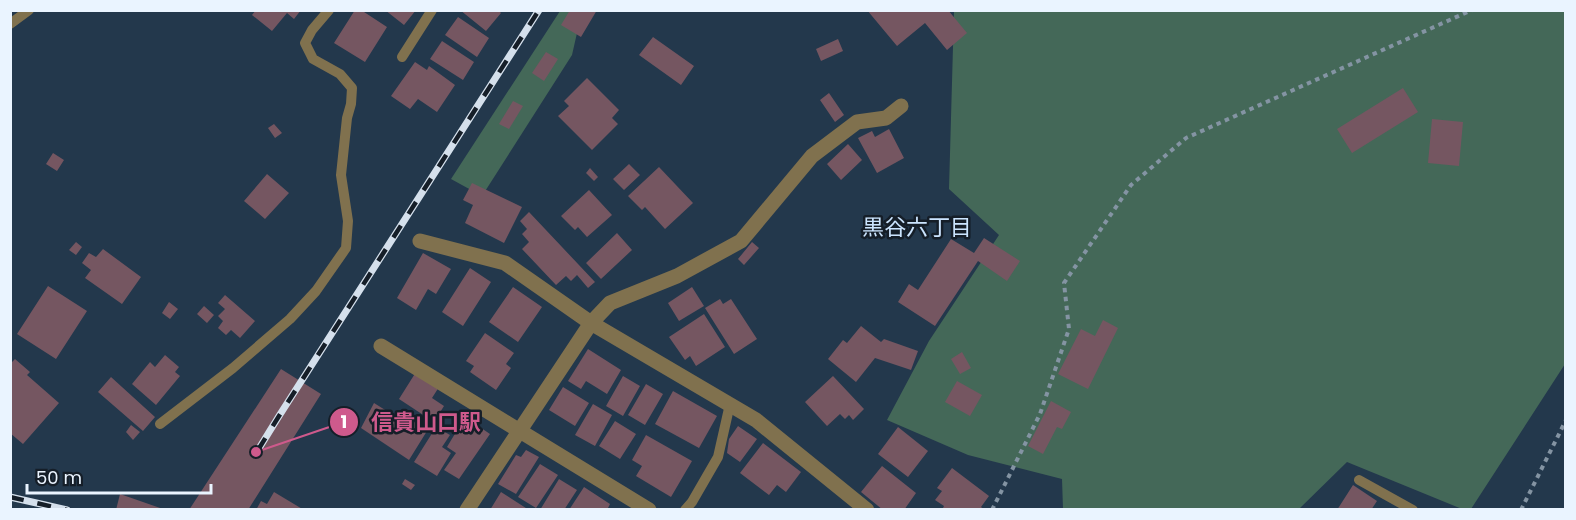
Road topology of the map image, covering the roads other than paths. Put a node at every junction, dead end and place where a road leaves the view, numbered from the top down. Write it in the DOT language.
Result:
graph roads {
  1 [pos="29,10"];
  2 [pos="329,10"];
  3 [pos="432,10"];
  4 [pos="10,24"];
  5 [pos="402,57"];
  6 [pos="901,106"];
  7 [pos="420,241"];
  8 [pos="591,323"];
  9 [pos="381,346"];
  10 [pos="730,404"];
  11 [pos="160,424"];
  12 [pos="520,431"];
  13 [pos="1359,480"];
  14 [pos="467,510"];
  15 [pos="649,510"];
  16 [pos="685,510"];
  17 [pos="867,510"];
  18 [pos="1413,510"];
  1 -- 4 [label="lane"];
  2 -- 11 [label="lane"];
  3 -- 5 [label="lane"];
  6 -- 8 [label="street"];
  7 -- 8 [label="street"];
  8 -- 10 [label="street"];
  8 -- 12 [label="street"];
  9 -- 12 [label="street"];
  10 -- 16 [label="lane"];
  10 -- 17 [label="street"];
  12 -- 14 [label="street"];
  12 -- 15 [label="street"];
  13 -- 18 [label="lane"];
}
